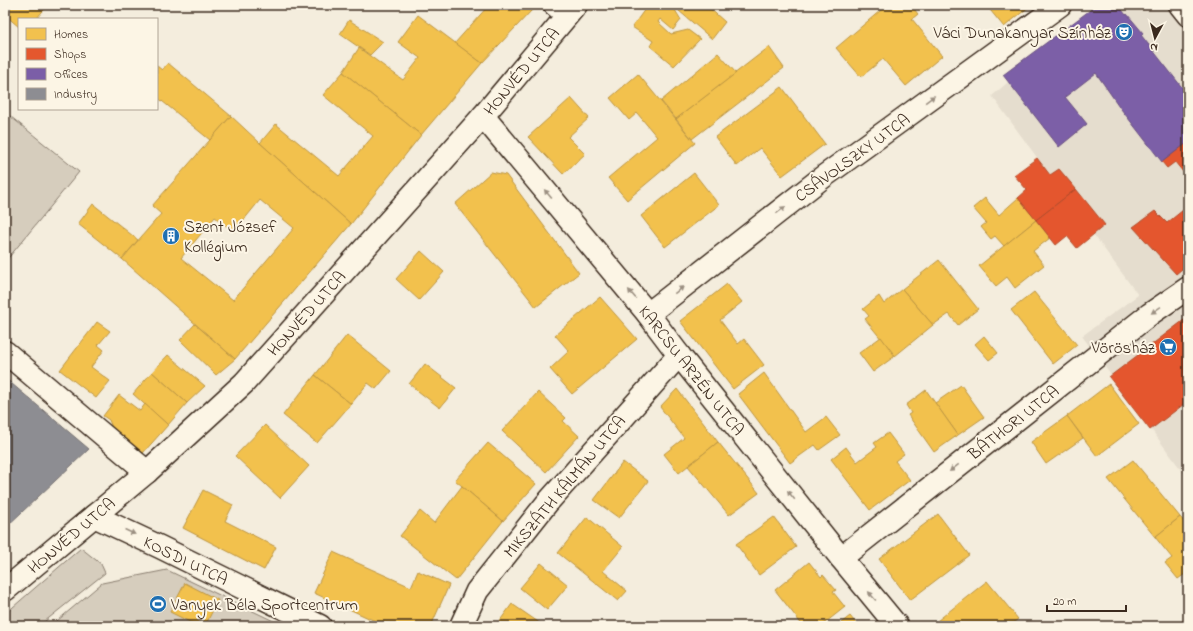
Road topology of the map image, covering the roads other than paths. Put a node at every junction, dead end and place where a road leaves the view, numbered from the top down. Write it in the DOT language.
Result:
graph roads {
  1 [pos="1060,5"];
  2 [pos="1180,5"];
  3 [pos="566,8"];
  4 [pos="1188,15"];
  5 [pos="483,116"];
  6 [pos="1188,288"];
  7 [pos="648,314"];
  8 [pos="5,352"];
  9 [pos="679,355"];
  10 [pos="147,472"];
  11 [pos="94,516"];
  12 [pos="841,558"];
  13 [pos="5,590"];
  14 [pos="320,626"];
  15 [pos="461,626"];
  16 [pos="897,626"];
  7 -- 1 [label="street, CSÁVOLSZKY UTCA, one-way"];
  2 -- 4 [label="street"];
  3 -- 5 [label="street, HONVÉD UTCA"];
  7 -- 5 [label="street, KARCSU ARZÉN UTCA, one-way"];
  5 -- 10 [label="street, HONVÉD UTCA"];
  6 -- 12 [label="street, BÁTHORI UTCA, one-way"];
  7 -- 9 [label="street, KARCSU ARZÉN UTCA"];
  8 -- 10 [label="street"];
  12 -- 9 [label="street, KARCSU ARZÉN UTCA, one-way"];
  9 -- 15 [label="street, MIKSZÁTH KÁLMÁN UTCA"];
  10 -- 11 [label="street, HONVÉD UTCA"];
  11 -- 13 [label="street, HONVÉD UTCA"];
  11 -- 14 [label="street, KOSDI UTCA, one-way"];
  16 -- 12 [label="street, KARCSU ARZÉN UTCA, one-way"];
}
